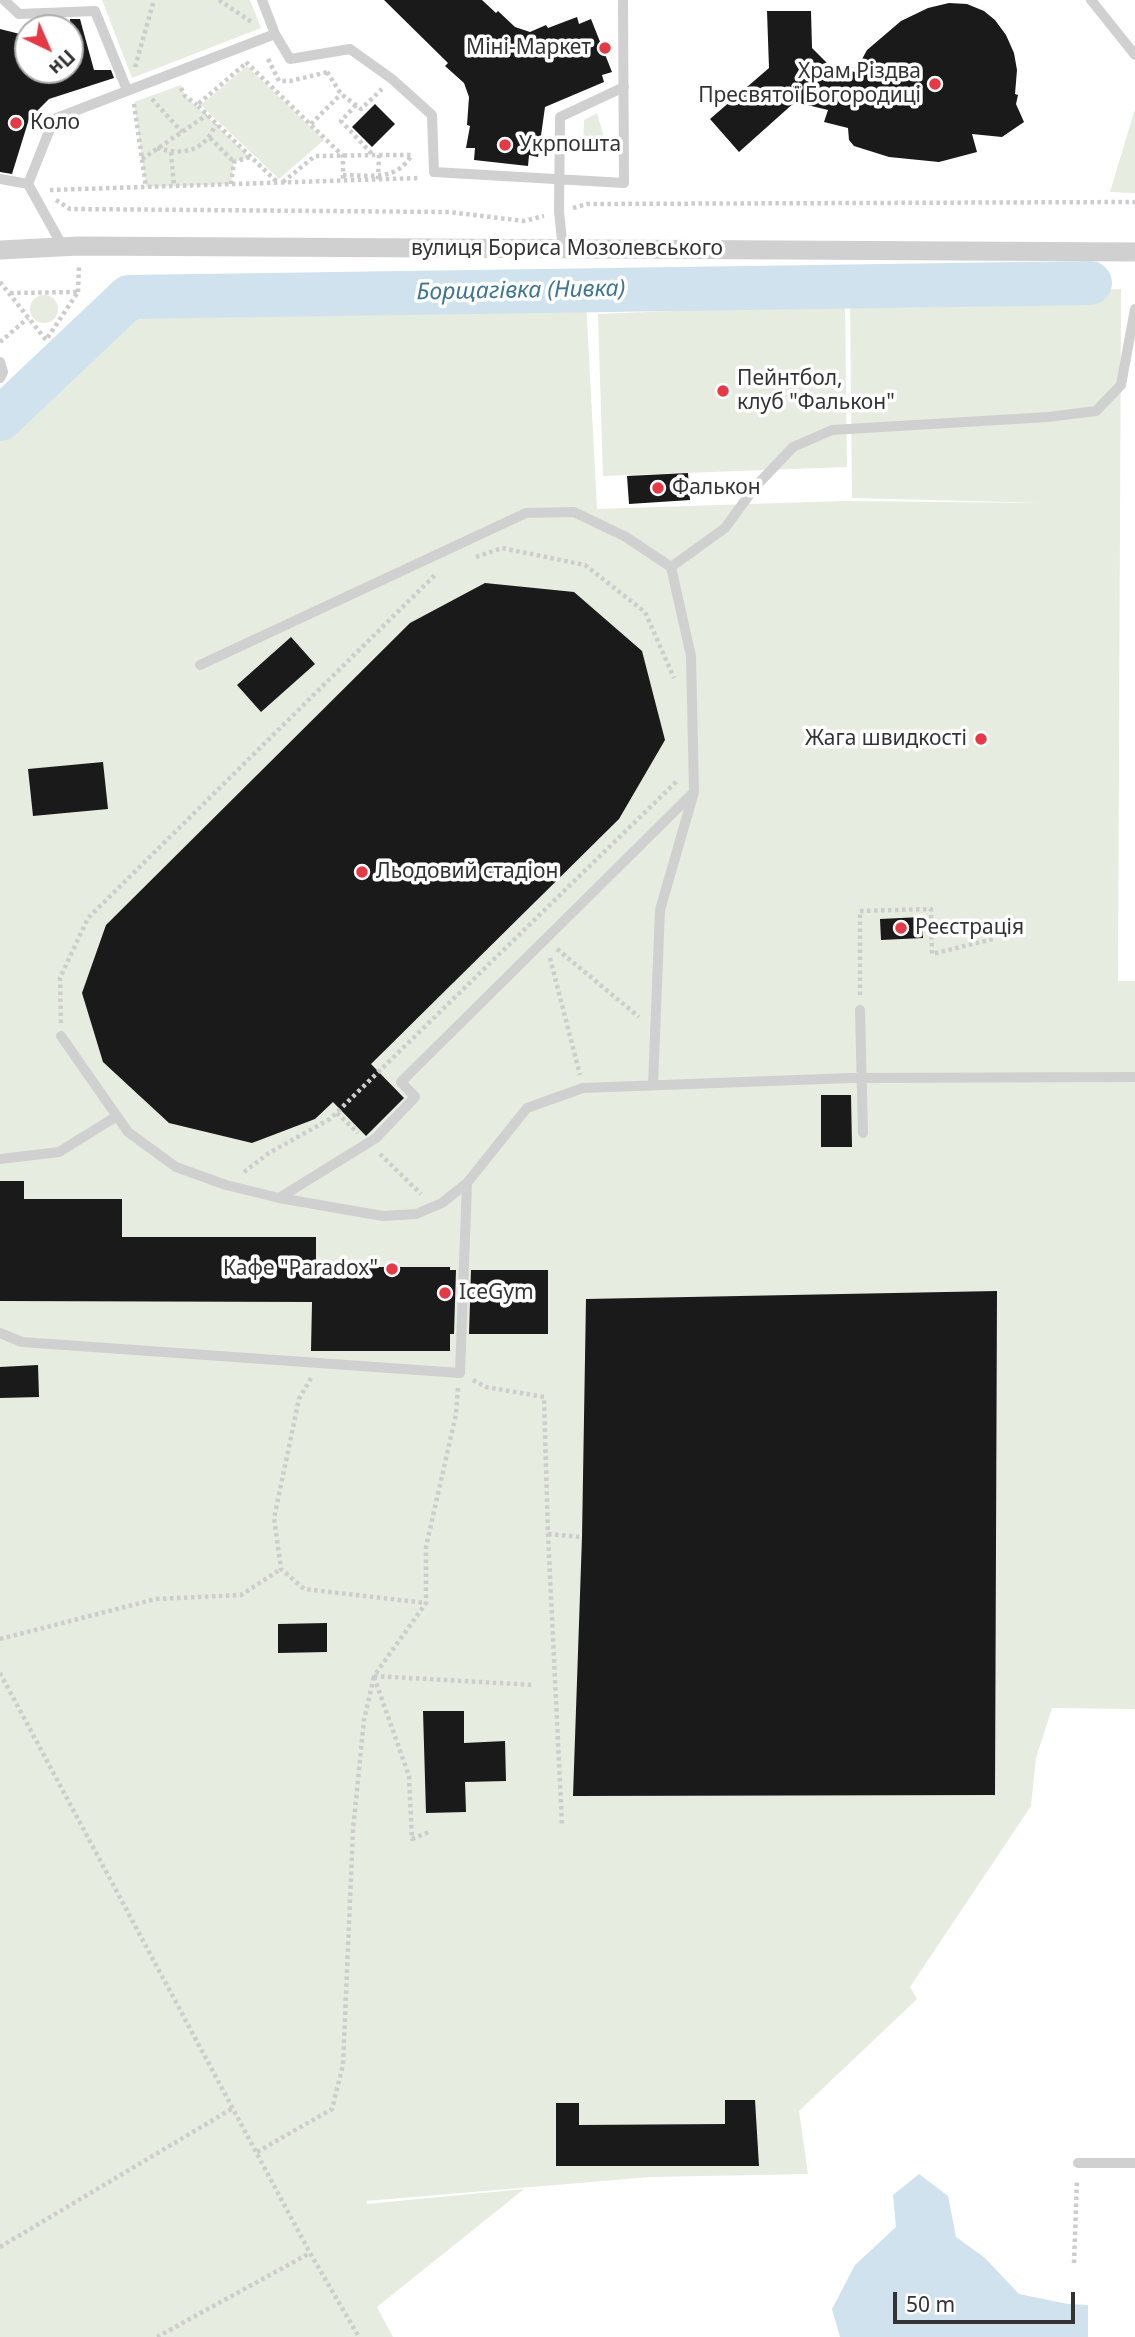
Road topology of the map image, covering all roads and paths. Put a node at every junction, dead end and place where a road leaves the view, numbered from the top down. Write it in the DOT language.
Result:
graph roads {
  1 [pos="4,0"];
  2 [pos="154,0"];
  3 [pos="219,0"];
  4 [pos="262,0"];
  5 [pos="623,0"];
  6 [pos="1091,0"];
  7 [pos="261,28"];
  8 [pos="275,34"];
  9 [pos="350,49"];
  10 [pos="266,55"];
  11 [pos="1135,55"];
  12 [pos="257,58"];
  13 [pos="247,62"];
  14 [pos="225,69"];
  15 [pos="327,72"];
  16 [pos="132,78"];
  17 [pos="392,79"];
  18 [pos="624,87"];
  19 [pos="170,89"];
  20 [pos="127,90"];
  21 [pos="160,92"];
  22 [pos="341,94"];
  23 [pos="150,96"];
  24 [pos="197,105"];
  25 [pos="356,105"];
  26 [pos="207,115"];
  27 [pos="216,124"];
  28 [pos="311,124"];
  29 [pos="182,132"];
  30 [pos="209,138"];
  31 [pos="157,148"];
  32 [pos="171,152"];
  33 [pos="412,154"];
  34 [pos="343,156"];
  35 [pos="377,156"];
  36 [pos="250,157"];
  37 [pos="142,159"];
  38 [pos="420,160"];
  39 [pos="234,162"];
  40 [pos="378,177"];
  41 [pos="343,178"];
  42 [pos="0,179"];
  43 [pos="430,179"];
  44 [pos="559,180"];
  45 [pos="280,183"];
  46 [pos="29,184"];
  47 [pos="231,184"];
  48 [pos="174,186"];
  49 [pos="146,187"];
  50 [pos="40,191"];
  51 [pos="63,247"];
  52 [pos="564,249"];
  53 [pos="0,250"];
  54 [pos="1135,252"];
  55 [pos="0,282"];
  56 [pos="9,293"];
  57 [pos="1135,309"];
  58 [pos="28,318"];
  59 [pos="0,342"];
  60 [pos="0,362"];
  61 [pos="0,378"];
  62 [pos="464,562"];
  63 [pos="671,567"];
  64 [pos="440,571"];
  65 [pos="200,665"];
  66 [pos="676,682"];
  67 [pos="681,777"];
  68 [pos="694,792"];
  69 [pos="993,939"];
  70 [pos="545,940"];
  71 [pos="860,1010"];
  72 [pos="655,1030"];
  73 [pos="61,1037"];
  74 [pos="1135,1077"];
  75 [pos="861,1079"];
  76 [pos="653,1085"];
  77 [pos="583,1088"];
  78 [pos="337,1113"];
  79 [pos="117,1116"];
  80 [pos="863,1133"];
  81 [pos="369,1143"];
  82 [pos="0,1159"];
  83 [pos="467,1183"];
  84 [pos="226,1185"];
  85 [pos="279,1198"];
  86 [pos="434,1206"];
  87 [pos="0,1333"];
  88 [pos="319,1363"];
  89 [pos="460,1373"];
  90 [pos="548,1534"];
  91 [pos="582,1537"];
  92 [pos="281,1569"];
  93 [pos="426,1603"];
  94 [pos="0,1639"];
  95 [pos="0,1673"];
  96 [pos="374,1676"];
  97 [pos="534,1685"];
  98 [pos="562,1825"];
  99 [pos="430,1831"];
  100 [pos="233,2108"];
  101 [pos="257,2152"];
  102 [pos="1078,2163"];
  103 [pos="1135,2163"];
  104 [pos="1077,2186"];
  105 [pos="0,2247"];
  106 [pos="310,2253"];
  107 [pos="1074,2263"];
  108 [pos="157,2337"];
  109 [pos="359,2337"];
  1 -- 20 [label="lane"];
  2 -- 16 [label="path"];
  3 -- 7 [label="path"];
  4 -- 8 [label="lane"];
  5 -- 18 [label="lane"];
  6 -- 11 [label="lane"];
  8 -- 9 [label="lane"];
  8 -- 20 [label="lane"];
  9 -- 15 [label="path"];
  9 -- 17 [label="lane"];
  10 -- 15 [label="path"];
  12 -- 13 [label="path"];
  13 -- 14 [label="path"];
  13 -- 24 [label="path"];
  13 -- 28 [label="path"];
  15 -- 22 [label="path"];
  17 -- 25 [label="path"];
  17 -- 44 [label="lane"];
  18 -- 44 [label="lane"];
  18 -- 44 [label="lane"];
  19 -- 24 [label="path"];
  20 -- 46 [label="lane"];
  21 -- 23 [label="path"];
  22 -- 25 [label="path"];
  22 -- 28 [label="path"];
  23 -- 29 [label="path"];
  23 -- 37 [label="path"];
  24 -- 26 [label="path"];
  25 -- 35 [label="path"];
  26 -- 27 [label="path"];
  26 -- 29 [label="path"];
  27 -- 30 [label="path"];
  27 -- 36 [label="path"];
  28 -- 34 [label="path"];
  29 -- 31 [label="path"];
  30 -- 32 [label="path"];
  30 -- 39 [label="path"];
  31 -- 32 [label="path"];
  31 -- 37 [label="path"];
  32 -- 48 [label="path"];
  33 -- 35 [label="path"];
  33 -- 38 [label="path"];
  33 -- 40 [label="path"];
  34 -- 35 [label="path"];
  34 -- 41 [label="path"];
  34 -- 45 [label="path"];
  35 -- 40 [label="path"];
  36 -- 39 [label="path"];
  36 -- 45 [label="path"];
  37 -- 49 [label="path"];
  39 -- 47 [label="path"];
  40 -- 41 [label="path"];
  40 -- 43 [label="path"];
  41 -- 45 [label="path"];
  42 -- 46 [label="lane"];
  44 -- 52 [label="lane"];
  45 -- 47 [label="path"];
  46 -- 51 [label="lane"];
  47 -- 48 [label="path"];
  48 -- 49 [label="path"];
  49 -- 50 [label="path"];
  51 -- 52 [label="street, вулиця Бориса Мозолевського"];
  51 -- 53 [label="street, вулиця Бориса Мозолевського"];
  52 -- 54 [label="street, вулиця Бориса Мозолевського"];
  55 -- 56 [label="path"];
  56 -- 58 [label="path"];
  56 -- 58 [label="path"];
  57 -- 63 [label="lane"];
  58 -- 59 [label="path"];
  60 -- 61 [label="lane"];
  62 -- 66 [label="path"];
  63 -- 65 [label="lane"];
  63 -- 68 [label="lane"];
  64 -- 73 [label="path"];
  67 -- 78 [label="path"];
  68 -- 70 [label="lane"];
  68 -- 72 [label="lane"];
  69 -- 71 [label="path"];
  70 -- 72 [label="path"];
  70 -- 77 [label="path"];
  70 -- 81 [label="lane"];
  71 -- 75 [label="lane"];
  72 -- 76 [label="lane"];
  73 -- 79 [label="lane"];
  74 -- 75 [label="lane"];
  75 -- 76 [label="lane"];
  75 -- 80 [label="lane"];
  76 -- 77 [label="lane"];
  77 -- 83 [label="lane"];
  78 -- 81 [label="path"];
  78 -- 84 [label="path"];
  79 -- 82 [label="lane"];
  79 -- 84 [label="lane"];
  81 -- 85 [label="lane"];
  81 -- 86 [label="path"];
  83 -- 86 [label="lane"];
  83 -- 89 [label="lane"];
  84 -- 85 [label="lane"];
  85 -- 86 [label="lane"];
  87 -- 88 [label="lane"];
  88 -- 89 [label="lane"];
  88 -- 92 [label="path"];
  89 -- 90 [label="path"];
  89 -- 93 [label="path"];
  90 -- 91 [label="path"];
  90 -- 98 [label="path"];
  92 -- 93 [label="path"];
  92 -- 94 [label="path"];
  93 -- 96 [label="path"];
  95 -- 100 [label="path"];
  96 -- 97 [label="path"];
  96 -- 99 [label="path"];
  96 -- 101 [label="path"];
  100 -- 101 [label="path"];
  100 -- 105 [label="path"];
  101 -- 106 [label="path"];
  102 -- 103 [label="lane"];
  104 -- 107 [label="path"];
  106 -- 108 [label="path"];
  106 -- 109 [label="path"];
}
